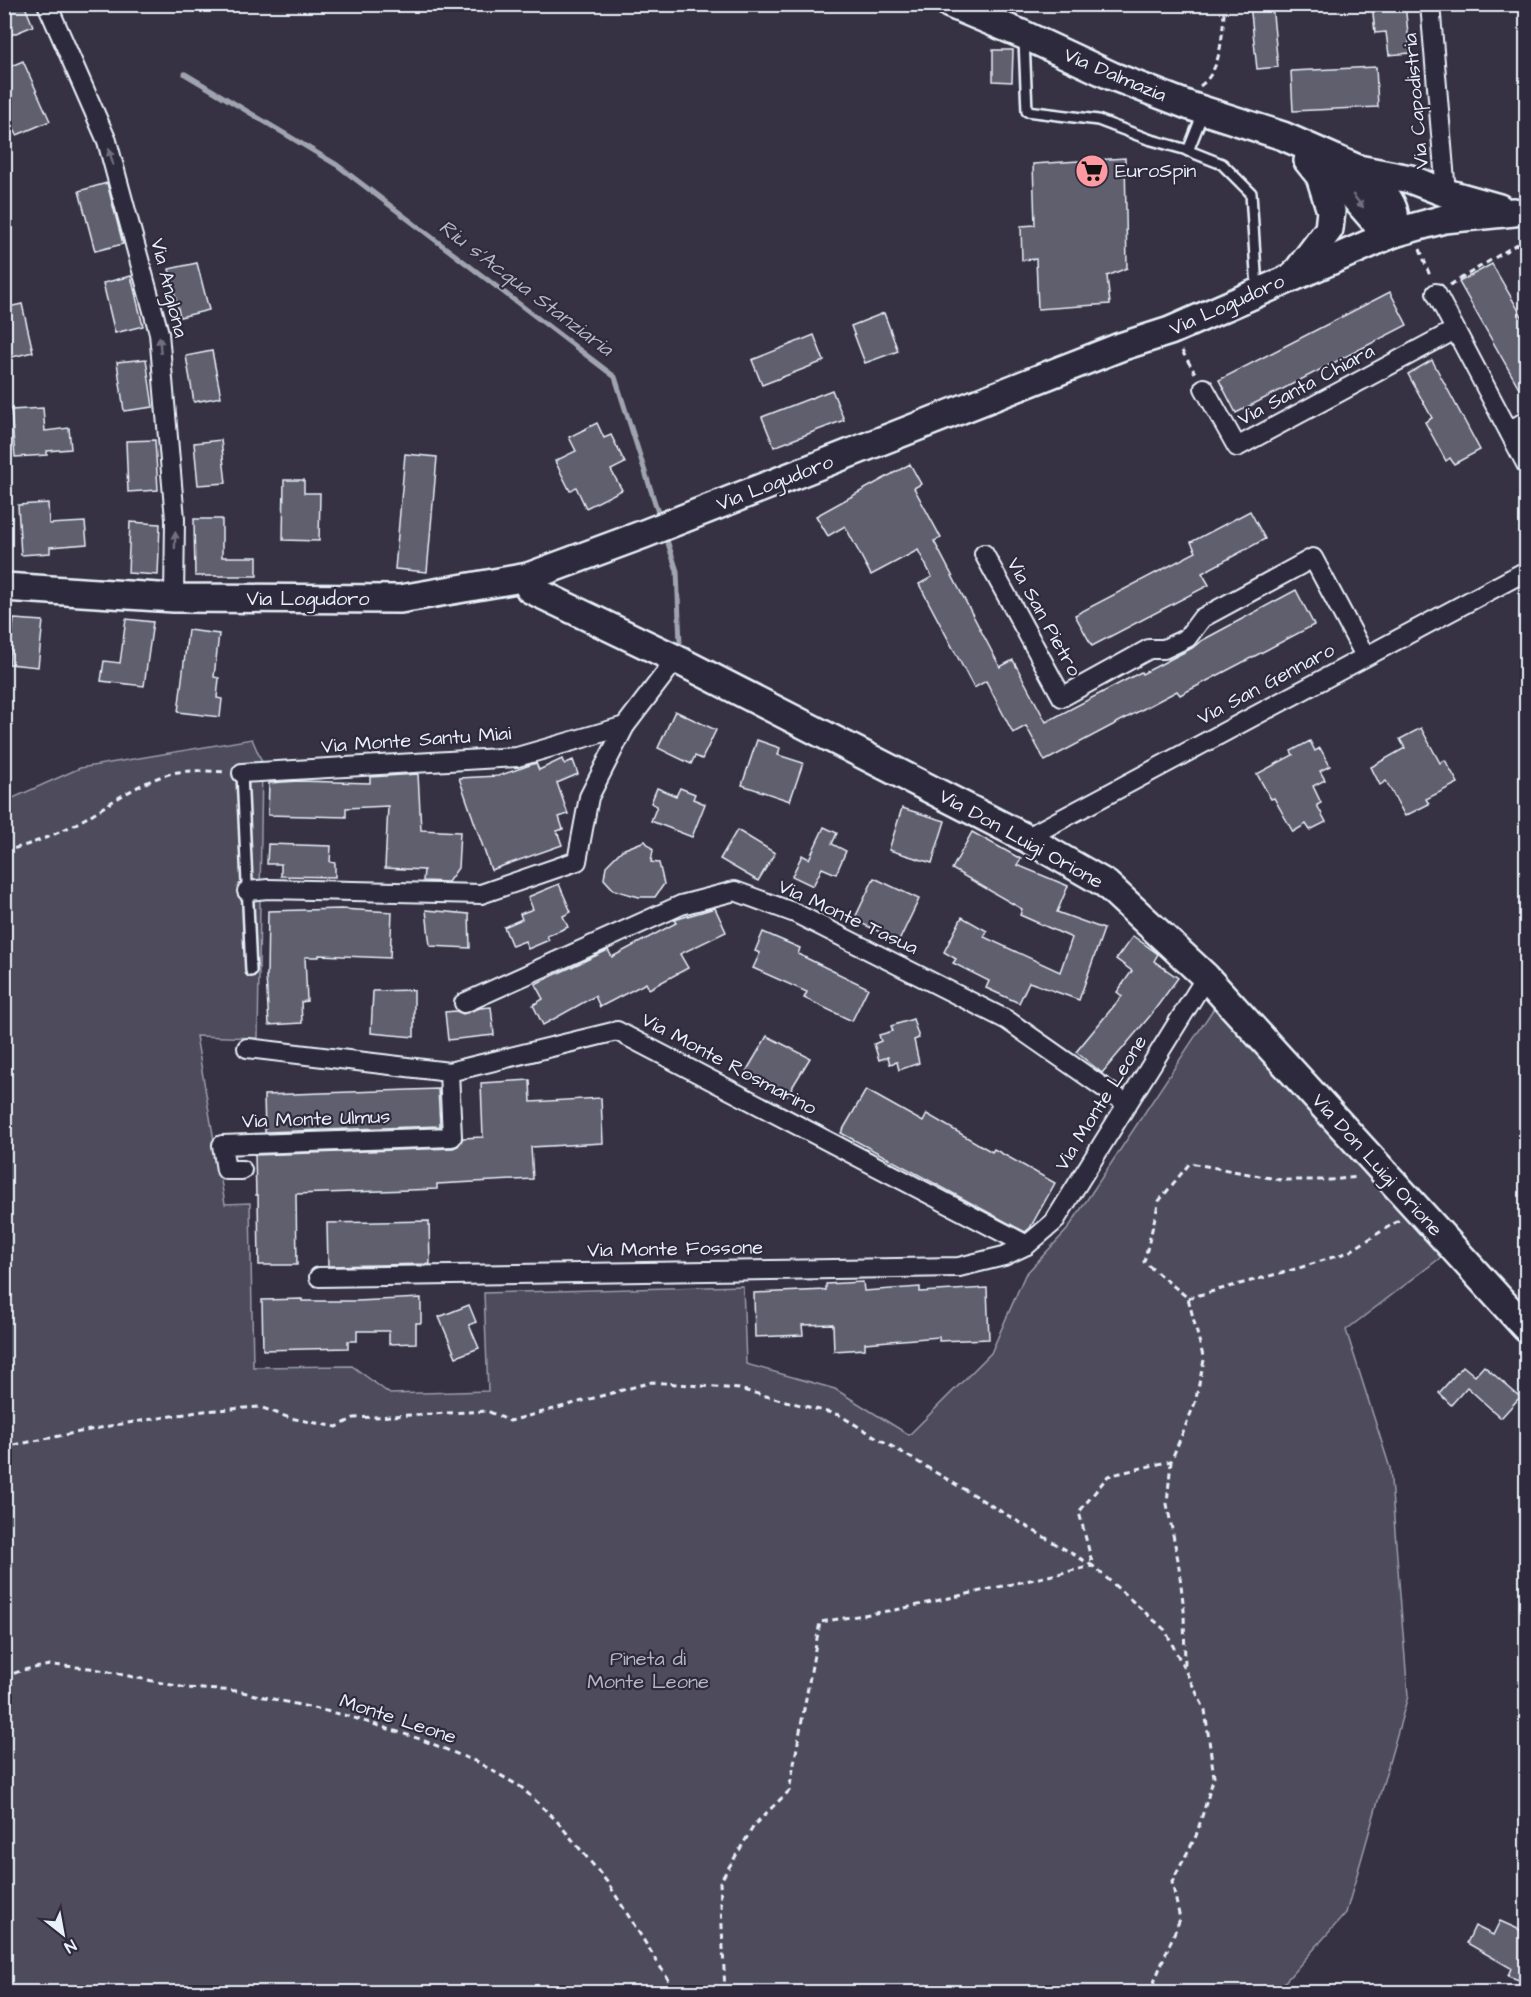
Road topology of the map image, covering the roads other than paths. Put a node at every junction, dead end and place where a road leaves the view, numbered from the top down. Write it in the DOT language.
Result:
graph roads {
  1 [pos="47,4"];
  2 [pos="950,4"];
  3 [pos="1430,4"];
  4 [pos="1024,35"];
  5 [pos="1197,108"];
  6 [pos="1283,136"];
  7 [pos="1188,151"];
  8 [pos="1305,158"];
  9 [pos="1358,169"];
  10 [pos="1446,193"];
  11 [pos="1520,211"];
  12 [pos="1404,231"];
  13 [pos="1294,275"];
  14 [pos="1257,292"];
  15 [pos="1436,293"];
  16 [pos="1455,330"];
  17 [pos="1204,388"];
  18 [pos="1527,421"];
  19 [pos="1509,431"];
  20 [pos="1527,464"];
  21 [pos="984,554"];
  22 [pos="1525,575"];
  23 [pos="528,577"];
  24 [pos="4,587"];
  25 [pos="174,598"];
  26 [pos="1365,656"];
  27 [pos="676,659"];
  28 [pos="625,726"];
  29 [pos="242,772"];
  30 [pos="1026,838"];
  31 [pos="248,891"];
  32 [pos="251,971"];
  33 [pos="1206,977"];
  34 [pos="464,1003"];
  35 [pos="247,1048"];
  36 [pos="449,1072"];
  37 [pos="1127,1104"];
  38 [pos="242,1170"];
  39 [pos="1027,1245"];
  40 [pos="319,1277"];
  41 [pos="1527,1329"];
  25 -- 1 [label="street, Via Anglona, one-way"];
  2 -- 4 [label="street, Via Dalmazia"];
  3 -- 10 [label="street, Via Capodistria"];
  4 -- 5 [label="street, Via Dalmazia"];
  4 -- 7 [label="lane"];
  5 -- 6 [label="street, Via Dalmazia"];
  5 -- 7 [label="lane"];
  6 -- 8 [label="street, Via Dalmazia"];
  6 -- 9 [label="street, Via Dalmazia"];
  7 -- 14 [label="lane"];
  8 -- 12 [label="street, Via Dalmazia, one-way"];
  8 -- 13 [label="street, Via Dalmazia"];
  9 -- 10 [label="street, Via Dalmazia"];
  9 -- 12 [label="street, Via Dalmazia"];
  10 -- 11 [label="street, Via Dalmazia"];
  11 -- 12 [label="street, Via Logudoro"];
  12 -- 13 [label="street, Via Logudoro"];
  13 -- 14 [label="street, Via Logudoro"];
  14 -- 23 [label="street, Via Logudoro"];
  15 -- 16 [label="street"];
  16 -- 17 [label="street, Via Santa Chiara"];
  16 -- 19 [label="street"];
  18 -- 19 [label="street"];
  19 -- 20 [label="street"];
  21 -- 26 [label="street, Via San Pietro"];
  22 -- 26 [label="street, Via San Gennaro"];
  23 -- 25 [label="street, Via Logudoro"];
  23 -- 27 [label="street, Via Don Luigi Orione"];
  24 -- 25 [label="street, Via Logudoro"];
  26 -- 30 [label="street, Via San Gennaro"];
  27 -- 28 [label="street"];
  27 -- 30 [label="street, Via Don Luigi Orione"];
  28 -- 29 [label="street, Via Monte Santu Miai"];
  28 -- 31 [label="street"];
  29 -- 31 [label="lane"];
  30 -- 33 [label="street, Via Don Luigi Orione"];
  31 -- 32 [label="lane"];
  33 -- 37 [label="street, Via Monte Leone"];
  33 -- 41 [label="street, Via Don Luigi Orione"];
  34 -- 37 [label="street, Via Monte Tasua"];
  35 -- 36 [label="street, Via Monte Rosmarino"];
  36 -- 38 [label="street, Via Monte Ulmus"];
  36 -- 39 [label="street, Via Monte Rosmarino"];
  37 -- 39 [label="street, Via Monte Leone"];
  39 -- 40 [label="street, Via Monte Fossone"];
}
